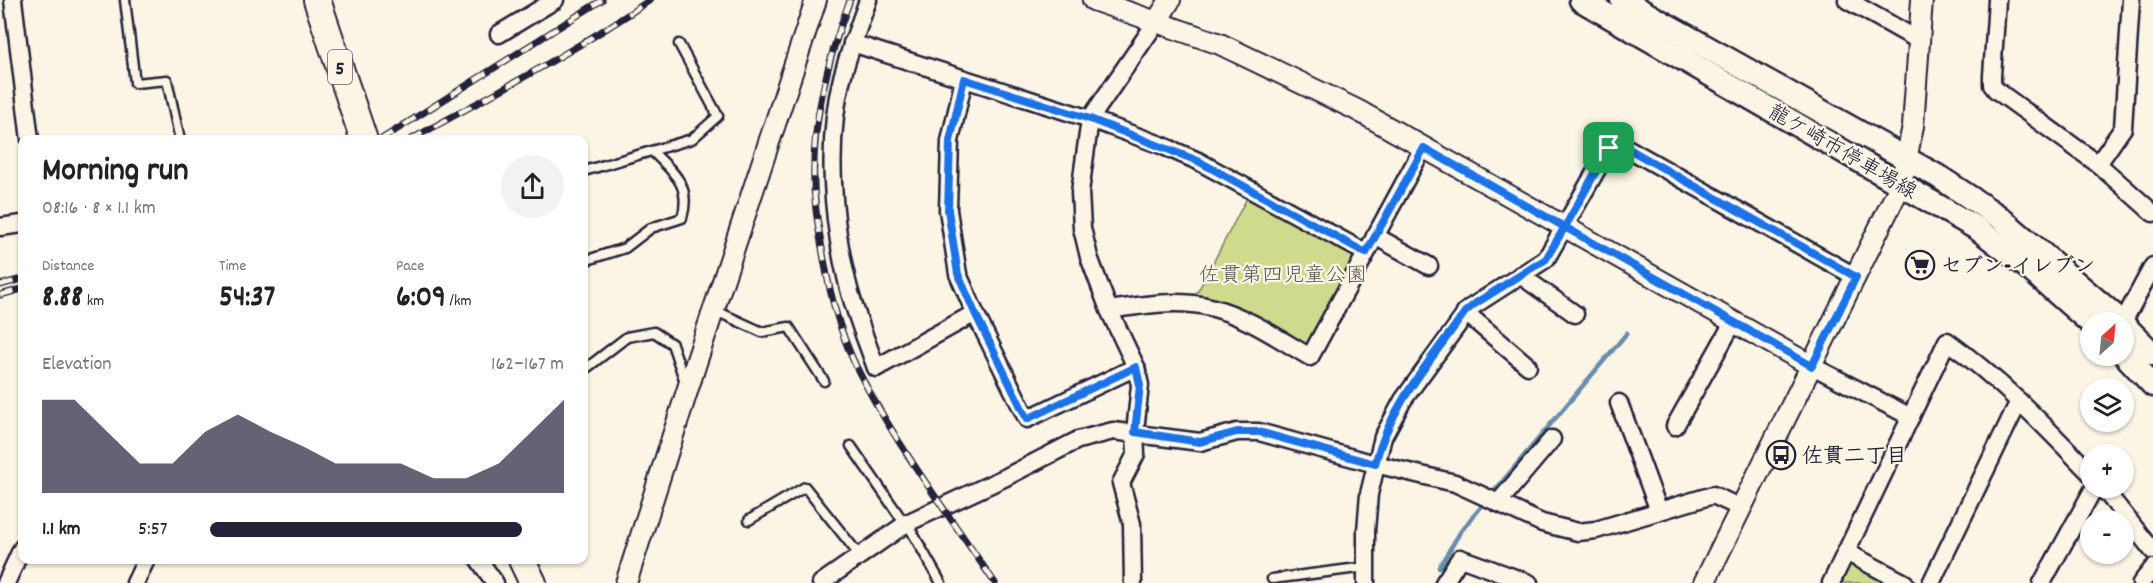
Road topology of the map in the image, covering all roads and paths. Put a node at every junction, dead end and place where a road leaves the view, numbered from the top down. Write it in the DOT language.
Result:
graph roads {
  1 [pos="13,0"];
  2 [pos="125,0"];
  3 [pos="317,0"];
  4 [pos="555,0"];
  5 [pos="816,0"];
  6 [pos="868,0"];
  7 [pos="1093,0"];
  8 [pos="1170,0"];
  9 [pos="1581,0"];
  10 [pos="1622,0"];
  11 [pos="1847,0"];
  12 [pos="1922,0"];
  13 [pos="1997,0"];
  14 [pos="2131,0"];
  15 [pos="1157,21"];
  16 [pos="499,34"];
  17 [pos="1920,41"];
  18 [pos="852,43"];
  19 [pos="680,44"];
  20 [pos="964,79"];
  21 [pos="1090,119"];
  22 [pos="29,135"];
  23 [pos="179,135"];
  24 [pos="362,135"];
  25 [pos="1424,148"];
  26 [pos="652,151"];
  27 [pos="1908,159"];
  28 [pos="2098,164"];
  29 [pos="588,170"];
  30 [pos="1901,184"];
  31 [pos="2153,213"];
  32 [pos="18,225"];
  33 [pos="1566,226"];
  34 [pos="0,227"];
  35 [pos="1376,236"];
  36 [pos="1366,253"];
  37 [pos="588,260"];
  38 [pos="1429,266"];
  39 [pos="2153,266"];
  40 [pos="1520,275"];
  41 [pos="1856,277"];
  42 [pos="713,310"];
  43 [pos="1109,310"];
  44 [pos="1465,312"];
  45 [pos="2110,312"];
  46 [pos="2129,312"];
  47 [pos="975,313"];
  48 [pos="2080,313"];
  49 [pos="1575,314"];
  50 [pos="1734,321"];
  51 [pos="2134,334"];
  52 [pos="2153,354"];
  53 [pos="2134,365"];
  54 [pos="1528,366"];
  55 [pos="1812,366"];
  56 [pos="588,367"];
  57 [pos="1136,367"];
  58 [pos="824,381"];
  59 [pos="2153,385"];
  60 [pos="687,388"];
  61 [pos="2019,401"];
  62 [pos="1619,403"];
  63 [pos="1911,417"];
  64 [pos="1675,426"];
  65 [pos="1135,432"];
  66 [pos="1552,439"];
  67 [pos="851,446"];
  68 [pos="2080,463"];
  69 [pos="1375,464"];
  70 [pos="2089,498"];
  71 [pos="2111,498"];
  72 [pos="1498,503"];
  73 [pos="1742,508"];
  74 [pos="1659,511"];
  75 [pos="749,520"];
  76 [pos="906,524"];
  77 [pos="2153,551"];
  78 [pos="1846,552"];
  79 [pos="860,556"];
  80 [pos="18,557"];
  81 [pos="144,564"];
  82 [pos="482,564"];
  83 [pos="524,564"];
  84 [pos="2153,568"];
  85 [pos="1366,575"];
  86 [pos="1272,579"];
  87 [pos="1708,582"];
  88 [pos="6,583"];
  89 [pos="135,583"];
  90 [pos="495,583"];
  91 [pos="533,583"];
  92 [pos="626,583"];
  93 [pos="821,583"];
  94 [pos="941,583"];
  95 [pos="1134,583"];
  96 [pos="1444,583"];
  97 [pos="1529,583"];
  98 [pos="1831,583"];
  99 [pos="1905,583"];
  100 [pos="1931,583"];
  101 [pos="2042,583"];
  102 [pos="2141,583"];
  1 -- 22 [label="street"];
  2 -- 23 [label="lane"];
  3 -- 24 [label="main road, 5"];
  4 -- 16 [label="street"];
  5 -- 42 [label="street"];
  6 -- 18 [label="street"];
  7 -- 15 [label="street"];
  8 -- 15 [label="street"];
  9 -- 30 [label="main road, 龍ケ崎市停車場線"];
  10 -- 27 [label="main road, 龍ケ崎市停車場線"];
  11 -- 17 [label="street"];
  12 -- 17 [label="street"];
  13 -- 28 [label="street"];
  14 -- 28 [label="street"];
  15 -- 21 [label="street"];
  15 -- 25 [label="street"];
  17 -- 27 [label="street"];
  18 -- 20 [label="street"];
  18 -- 47 [label="street"];
  19 -- 26 [label="lane"];
  20 -- 21 [label="street"];
  20 -- 47 [label="street"];
  21 -- 36 [label="street"];
  21 -- 43 [label="street"];
  25 -- 33 [label="street"];
  25 -- 35 [label="street"];
  26 -- 29 [label="lane"];
  26 -- 37 [label="lane"];
  27 -- 30 [label="street"];
  27 -- 45 [label="main road, 龍ケ崎市停車場線"];
  28 -- 31 [label="street"];
  30 -- 41 [label="street"];
  30 -- 48 [label="main road, 龍ケ崎市停車場線"];
  32 -- 34 [label="street"];
  33 -- 40 [label="street"];
  33 -- 41 [label="street"];
  33 -- 50 [label="street"];
  35 -- 36 [label="street"];
  35 -- 38 [label="street"];
  36 -- 43 [label="street"];
  39 -- 46 [label="street"];
  40 -- 44 [label="street"];
  40 -- 49 [label="street"];
  41 -- 55 [label="street"];
  42 -- 58 [label="lane"];
  42 -- 60 [label="street"];
  43 -- 57 [label="street"];
  44 -- 54 [label="street"];
  44 -- 69 [label="street"];
  47 -- 57 [label="street"];
  50 -- 55 [label="street"];
  50 -- 64 [label="street"];
  51 -- 52 [label="main road, 龍ケ崎市停車場線"];
  53 -- 59 [label="main road"];
  55 -- 63 [label="street"];
  55 -- 73 [label="street"];
  56 -- 60 [label="lane"];
  57 -- 65 [label="street"];
  60 -- 92 [label="street"];
  61 -- 63 [label="street"];
  61 -- 68 [label="street"];
  61 -- 100 [label="street"];
  62 -- 74 [label="street"];
  63 -- 78 [label="street"];
  65 -- 69 [label="street"];
  65 -- 76 [label="street"];
  65 -- 95 [label="street"];
  66 -- 72 [label="street"];
  67 -- 76 [label="lane"];
  69 -- 72 [label="street"];
  69 -- 85 [label="street"];
  70 -- 101 [label="street"];
  71 -- 77 [label="street"];
  72 -- 74 [label="street"];
  73 -- 74 [label="street"];
  73 -- 87 [label="street"];
  75 -- 79 [label="lane"];
  76 -- 79 [label="street"];
  76 -- 94 [label="lane"];
  78 -- 98 [label="street"];
  78 -- 99 [label="street"];
  79 -- 93 [label="street"];
  80 -- 88 [label="street"];
  81 -- 89 [label="street"];
  82 -- 90 [label="street"];
  83 -- 91 [label="main road"];
  84 -- 102 [label="street"];
  85 -- 86 [label="lane"];
  96 -- 97 [label="street"];
}
